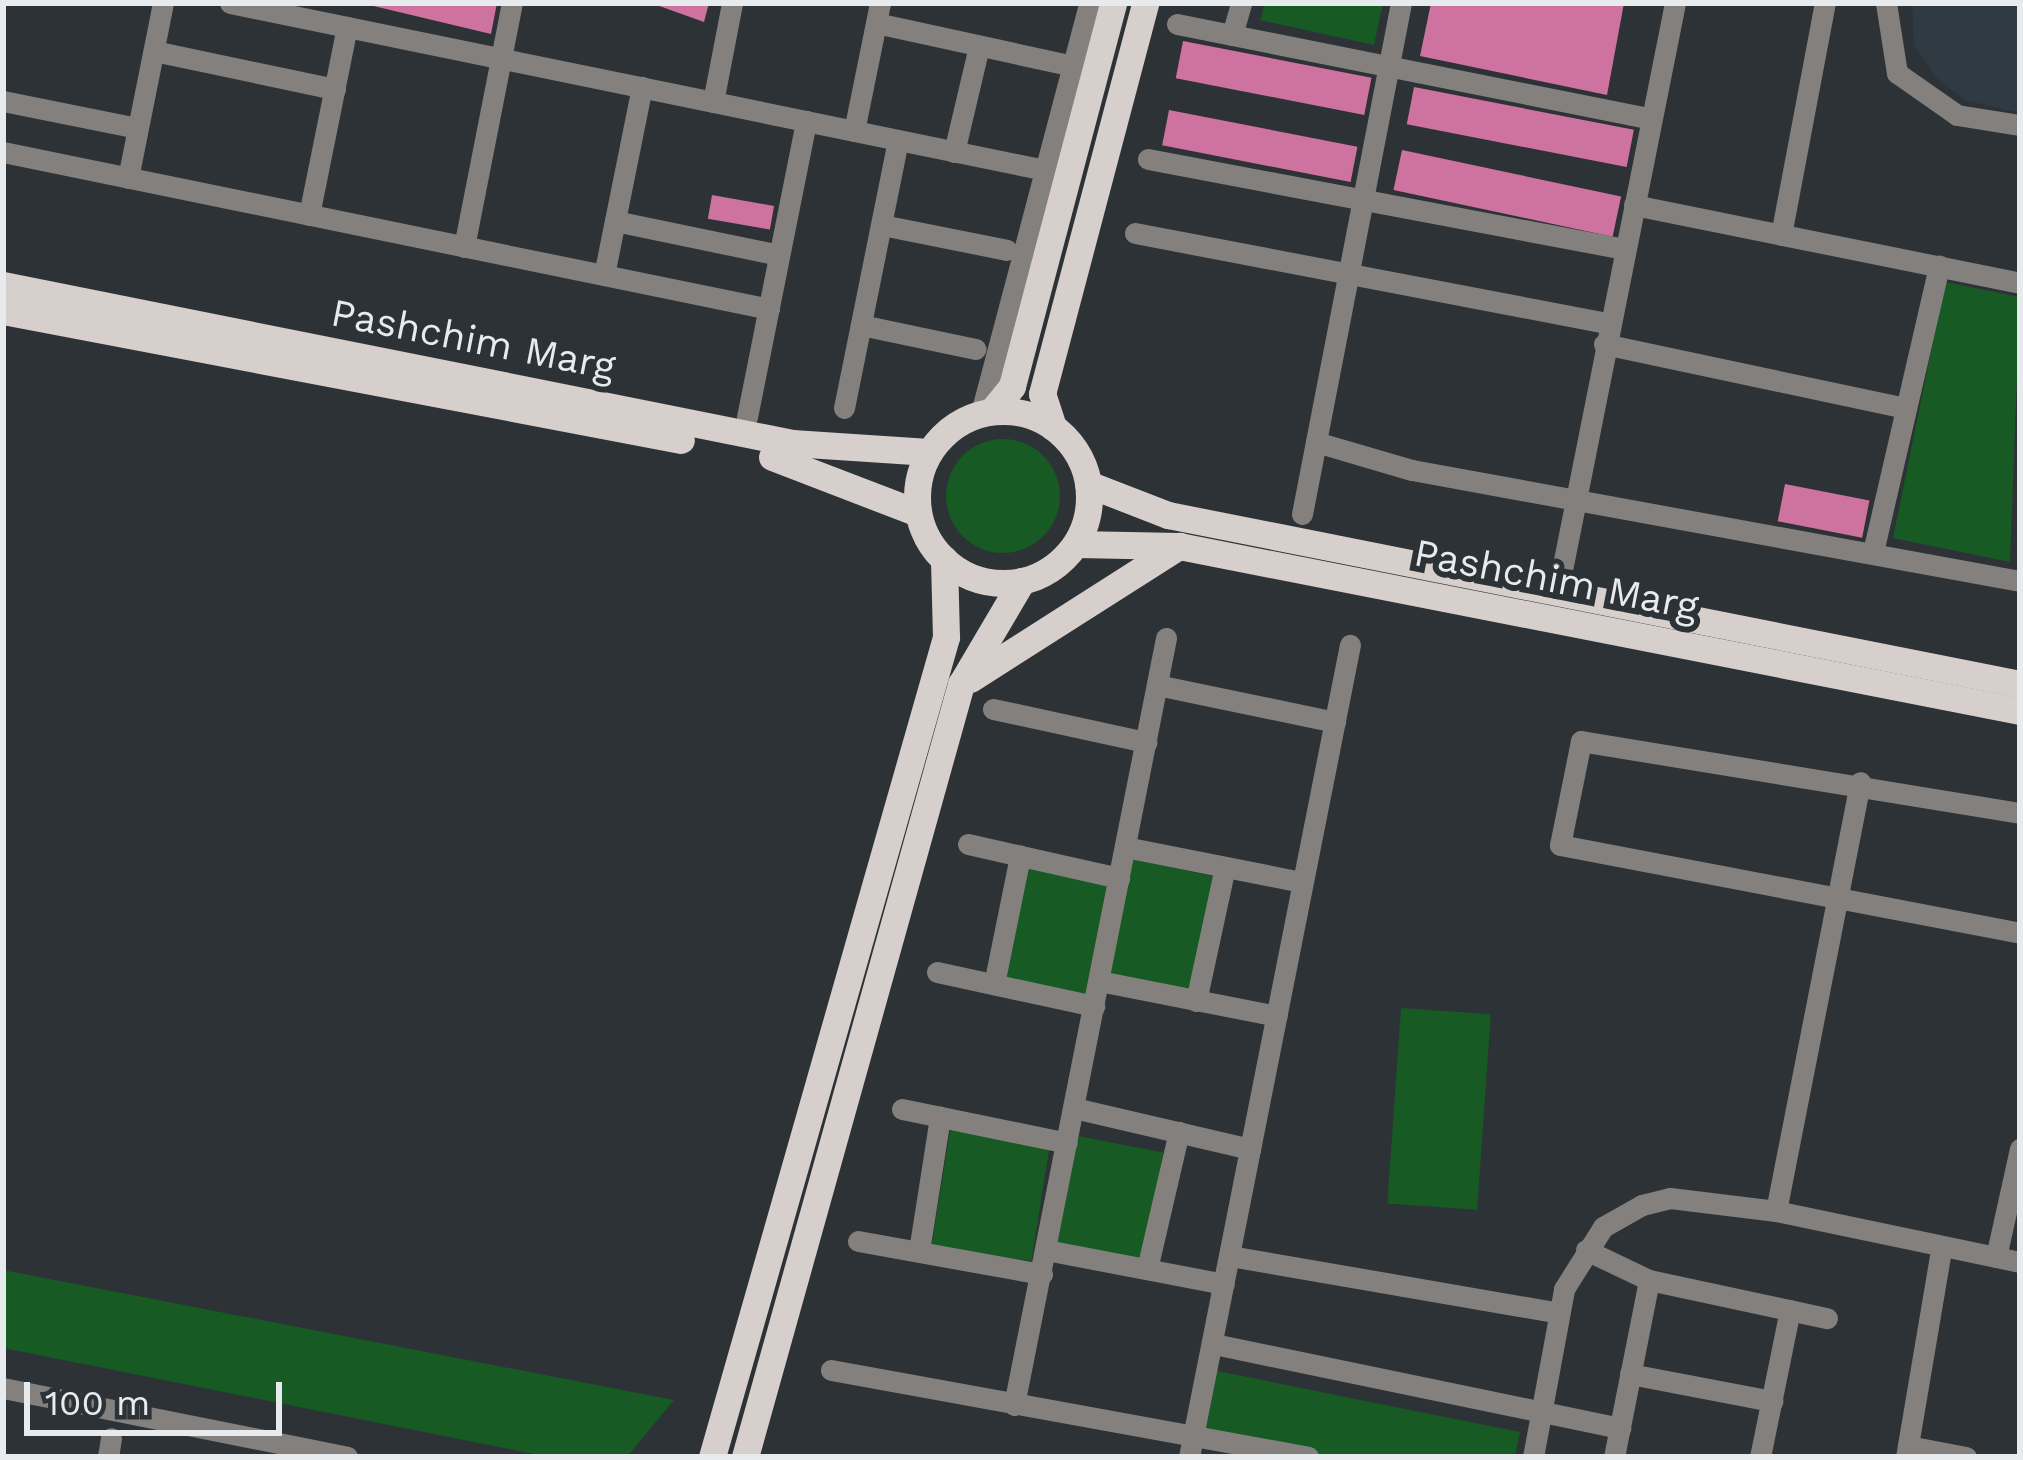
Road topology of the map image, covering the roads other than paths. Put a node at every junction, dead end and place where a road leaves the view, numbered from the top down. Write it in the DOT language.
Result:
graph roads {
  1 [pos="163,3"];
  2 [pos="230,3"];
  3 [pos="512,3"];
  4 [pos="733,3"];
  5 [pos="1089,3"];
  6 [pos="1113,3"];
  7 [pos="1145,3"];
  8 [pos="1240,3"];
  9 [pos="1401,3"];
  10 [pos="1675,3"];
  11 [pos="1825,3"];
  12 [pos="1886,3"];
  13 [pos="266,7"];
  14 [pos="878,13"];
  15 [pos="1177,24"];
  16 [pos="347,27"];
  17 [pos="1232,35"];
  18 [pos="980,46"];
  19 [pos="154,51"];
  20 [pos="501,59"];
  21 [pos="1072,66"];
  22 [pos="1388,67"];
  23 [pos="641,87"];
  24 [pos="335,88"];
  25 [pos="3,100"];
  26 [pos="712,102"];
  27 [pos="1651,119"];
  28 [pos="806,121"];
  29 [pos="2020,124"];
  30 [pos="137,128"];
  31 [pos="854,131"];
  32 [pos="898,140"];
  33 [pos="3,152"];
  34 [pos="954,152"];
  35 [pos="1148,159"];
  36 [pos="1035,168"];
  37 [pos="128,178"];
  38 [pos="1363,200"];
  39 [pos="1634,205"];
  40 [pos="309,215"];
  41 [pos="615,221"];
  42 [pos="882,225"];
  43 [pos="1136,233"];
  44 [pos="1781,235"];
  45 [pos="464,247"];
  46 [pos="1006,250"];
  47 [pos="1624,250"];
  48 [pos="779,255"];
  49 [pos="1939,266"];
  50 [pos="1348,273"];
  51 [pos="604,275"];
  52 [pos="2020,283"];
  53 [pos="3,285"];
  54 [pos="769,309"];
  55 [pos="3,311"];
  56 [pos="861,325"];
  57 [pos="1606,333"];
  58 [pos="976,349"];
  59 [pos="844,408"];
  60 [pos="1904,408"];
  61 [pos="987,412"];
  62 [pos="747,417"];
  63 [pos="1053,427"];
  64 [pos="1316,442"];
  65 [pos="929,452"];
  66 [pos="1088,484"];
  67 [pos="1575,495"];
  68 [pos="918,513"];
  69 [pos="1302,514"];
  70 [pos="1076,544"];
  71 [pos="1179,546"];
  72 [pos="1873,553"];
  73 [pos="944,559"];
  74 [pos="2020,579"];
  75 [pos="1561,580"];
  76 [pos="1022,581"];
  77 [pos="1166,638"];
  78 [pos="1350,645"];
  79 [pos="961,684"];
  80 [pos="2020,684"];
  81 [pos="1157,685"];
  82 [pos="993,709"];
  83 [pos="2020,711"];
  84 [pos="1335,722"];
  85 [pos="1146,742"];
  86 [pos="1860,782"];
  87 [pos="2020,813"];
  88 [pos="968,844"];
  89 [pos="1125,848"];
  90 [pos="1020,856"];
  91 [pos="1225,867"];
  92 [pos="1119,878"];
  93 [pos="1303,882"];
  94 [pos="1834,892"];
  95 [pos="2020,934"];
  96 [pos="937,972"];
  97 [pos="1099,982"];
  98 [pos="994,984"];
  99 [pos="1196,1000"];
  100 [pos="1094,1006"];
  101 [pos="1277,1016"];
  102 [pos="1074,1108"];
  103 [pos="902,1109"];
  104 [pos="940,1117"];
  105 [pos="1179,1132"];
  106 [pos="1067,1143"];
  107 [pos="1250,1148"];
  108 [pos="2020,1149"];
  109 [pos="1776,1211"];
  110 [pos="858,1240"];
  111 [pos="1941,1249"];
  112 [pos="1046,1250"];
  113 [pos="1586,1250"];
  114 [pos="919,1251"];
  115 [pos="1230,1256"];
  116 [pos="1996,1257"];
  117 [pos="2020,1262"];
  118 [pos="1147,1269"];
  119 [pos="1042,1274"];
  120 [pos="1649,1280"];
  121 [pos="1224,1284"];
  122 [pos="1790,1310"];
  123 [pos="1559,1313"];
  124 [pos="1827,1318"];
  125 [pos="1214,1344"];
  126 [pos="831,1370"];
  127 [pos="1630,1374"];
  128 [pos="3,1388"];
  129 [pos="1772,1401"];
  130 [pos="1014,1405"];
  131 [pos="1542,1407"];
  132 [pos="1620,1427"];
  133 [pos="1192,1447"];
  134 [pos="1907,1452"];
  135 [pos="347,1457"];
  136 [pos="712,1457"];
  137 [pos="745,1457"];
  138 [pos="1308,1457"];
  139 [pos="1533,1457"];
  140 [pos="1614,1457"];
  141 [pos="1760,1457"];
  142 [pos="1966,1457"];
  1 -- 19 [label="street"];
  2 -- 13 [label="street"];
  3 -- 20 [label="street"];
  4 -- 26 [label="street"];
  5 -- 21 [label="street"];
  6 -- 61 [label="main road"];
  7 -- 63 [label="main road"];
  8 -- 17 [label="street"];
  9 -- 22 [label="street"];
  10 -- 27 [label="street"];
  11 -- 44 [label="street"];
  12 -- 29 [label="street"];
  13 -- 16 [label="street"];
  14 -- 18 [label="street"];
  14 -- 31 [label="street"];
  15 -- 17 [label="street"];
  16 -- 20 [label="street"];
  16 -- 24 [label="street"];
  17 -- 22 [label="street"];
  18 -- 21 [label="street"];
  18 -- 34 [label="street"];
  19 -- 24 [label="street"];
  19 -- 30 [label="street"];
  20 -- 23 [label="street"];
  20 -- 45 [label="street"];
  21 -- 61 [label="street"];
  22 -- 27 [label="street"];
  22 -- 38 [label="street"];
  23 -- 26 [label="street"];
  23 -- 41 [label="street"];
  24 -- 40 [label="street"];
  25 -- 30 [label="street"];
  26 -- 28 [label="street"];
  27 -- 39 [label="street"];
  28 -- 31 [label="street"];
  28 -- 48 [label="street"];
  30 -- 37 [label="street"];
  31 -- 32 [label="street"];
  32 -- 34 [label="street"];
  32 -- 42 [label="street"];
  33 -- 37 [label="street"];
  34 -- 36 [label="street"];
  35 -- 38 [label="street"];
  37 -- 40 [label="street"];
  38 -- 47 [label="street"];
  38 -- 50 [label="street"];
  39 -- 44 [label="street"];
  39 -- 47 [label="street"];
  40 -- 45 [label="street"];
  41 -- 48 [label="street"];
  41 -- 51 [label="street"];
  42 -- 46 [label="street"];
  42 -- 56 [label="street"];
  43 -- 50 [label="street"];
  44 -- 49 [label="street"];
  45 -- 51 [label="street"];
  47 -- 57 [label="street"];
  48 -- 54 [label="street"];
  49 -- 52 [label="street"];
  49 -- 60 [label="street"];
  50 -- 57 [label="street"];
  50 -- 64 [label="street"];
  51 -- 54 [label="street"];
  53 -- 65 [label="main road, Pashchim Marg"];
  54 -- 62 [label="street"];
  55 -- 68 [label="main road, Pashchim Marg"];
  56 -- 58 [label="street"];
  56 -- 59 [label="street"];
  57 -- 60 [label="street"];
  57 -- 67 [label="street"];
  60 -- 72 [label="street"];
  61 -- 63 [label="main road"];
  61 -- 65 [label="main road"];
  63 -- 66 [label="main road"];
  64 -- 67 [label="street"];
  64 -- 69 [label="street"];
  65 -- 68 [label="main road"];
  66 -- 70 [label="main road"];
  66 -- 80 [label="main road, Pashchim Marg"];
  67 -- 72 [label="street"];
  67 -- 75 [label="street"];
  68 -- 73 [label="main road"];
  70 -- 71 [label="main road, Pashchim Marg"];
  70 -- 76 [label="main road"];
  71 -- 79 [label="main road"];
  71 -- 83 [label="main road, Pashchim Marg"];
  72 -- 74 [label="street"];
  73 -- 76 [label="main road"];
  73 -- 136 [label="main road"];
  76 -- 79 [label="main road"];
  77 -- 81 [label="street"];
  78 -- 84 [label="street"];
  79 -- 137 [label="main road"];
  81 -- 84 [label="street"];
  81 -- 85 [label="street"];
  82 -- 85 [label="street"];
  84 -- 93 [label="street"];
  85 -- 89 [label="street"];
  86 -- 87 [label="street"];
  86 -- 94 [label="street"];
  86 -- 94 [label="street"];
  88 -- 90 [label="street"];
  89 -- 91 [label="street"];
  89 -- 92 [label="street"];
  90 -- 92 [label="street"];
  90 -- 98 [label="street"];
  91 -- 93 [label="street"];
  91 -- 99 [label="street"];
  92 -- 97 [label="street"];
  93 -- 101 [label="street"];
  94 -- 95 [label="street"];
  94 -- 109 [label="street"];
  96 -- 98 [label="street"];
  97 -- 99 [label="street"];
  97 -- 100 [label="street"];
  98 -- 100 [label="street"];
  99 -- 101 [label="street"];
  100 -- 102 [label="street"];
  101 -- 107 [label="street"];
  102 -- 105 [label="street"];
  102 -- 106 [label="street"];
  103 -- 104 [label="street"];
  104 -- 106 [label="street"];
  104 -- 114 [label="street"];
  105 -- 107 [label="street"];
  105 -- 118 [label="street"];
  106 -- 112 [label="street"];
  107 -- 115 [label="street"];
  108 -- 116 [label="street"];
  109 -- 111 [label="street"];
  109 -- 113 [label="street"];
  110 -- 114 [label="street"];
  111 -- 116 [label="street"];
  111 -- 134 [label="street"];
  112 -- 118 [label="street"];
  112 -- 119 [label="street"];
  113 -- 120 [label="street"];
  113 -- 123 [label="street"];
  114 -- 119 [label="street"];
  115 -- 121 [label="street"];
  115 -- 123 [label="street"];
  116 -- 117 [label="street"];
  118 -- 121 [label="street"];
  119 -- 130 [label="street"];
  120 -- 122 [label="street"];
  120 -- 127 [label="street"];
  121 -- 125 [label="street"];
  122 -- 124 [label="street"];
  122 -- 129 [label="street"];
  123 -- 131 [label="street"];
  125 -- 131 [label="street"];
  125 -- 133 [label="street"];
  126 -- 130 [label="street"];
  127 -- 129 [label="street"];
  127 -- 132 [label="street"];
  128 -- 135 [label="street"];
  129 -- 141 [label="street"];
  130 -- 133 [label="street"];
  131 -- 132 [label="street"];
  131 -- 139 [label="street"];
  132 -- 140 [label="street"];
  133 -- 138 [label="street"];
  134 -- 142 [label="street"];
}
